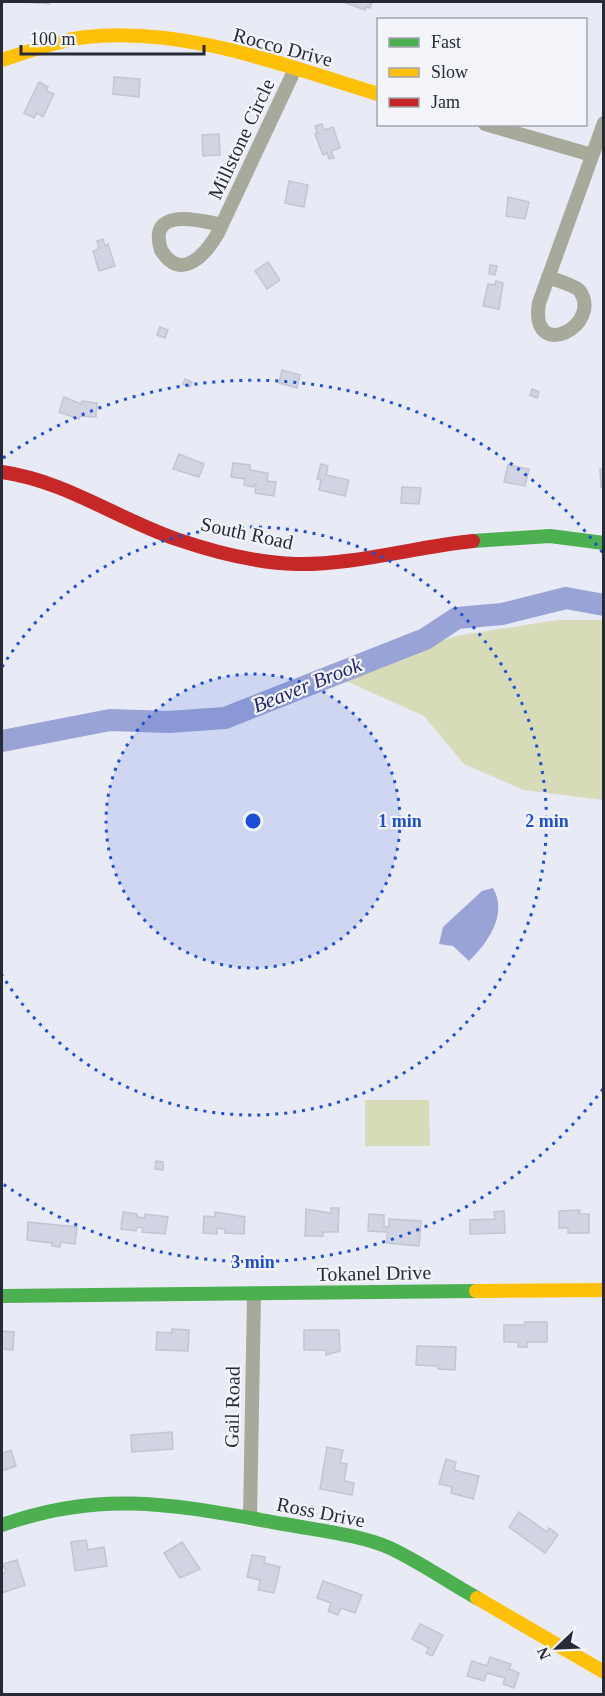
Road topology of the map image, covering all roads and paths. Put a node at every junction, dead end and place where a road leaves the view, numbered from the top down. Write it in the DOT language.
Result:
graph roads {
  1 [pos="2,60"];
  2 [pos="295,69"];
  3 [pos="377,94"];
  4 [pos="603,123"];
  5 [pos="492,126"];
  6 [pos="592,155"];
  7 [pos="222,225"];
  8 [pos="548,277"];
  9 [pos="2,472"];
  10 [pos="603,543"];
  11 [pos="603,1290"];
  12 [pos="254,1295"];
  13 [pos="2,1296"];
  14 [pos="250,1518"];
  15 [pos="2,1526"];
  16 [pos="603,1672"];
  1 -- 2 [label="street, Rocco Drive"];
  2 -- 3 [label="street, Rocco Drive"];
  2 -- 7 [label="street, Millstone Circle"];
  4 -- 6 [label="street"];
  5 -- 6 [label="street"];
  6 -- 8 [label="street"];
  7 -- 7 [label="street, Millstone Circle"];
  8 -- 8 [label="street"];
  9 -- 10 [label="street, South Road"];
  11 -- 12 [label="street, Tokanel Drive"];
  12 -- 13 [label="street, Tokanel Drive"];
  12 -- 14 [label="street, Gail Road"];
  14 -- 15 [label="street, Ross Drive"];
  14 -- 16 [label="street, Ross Drive"];
}
